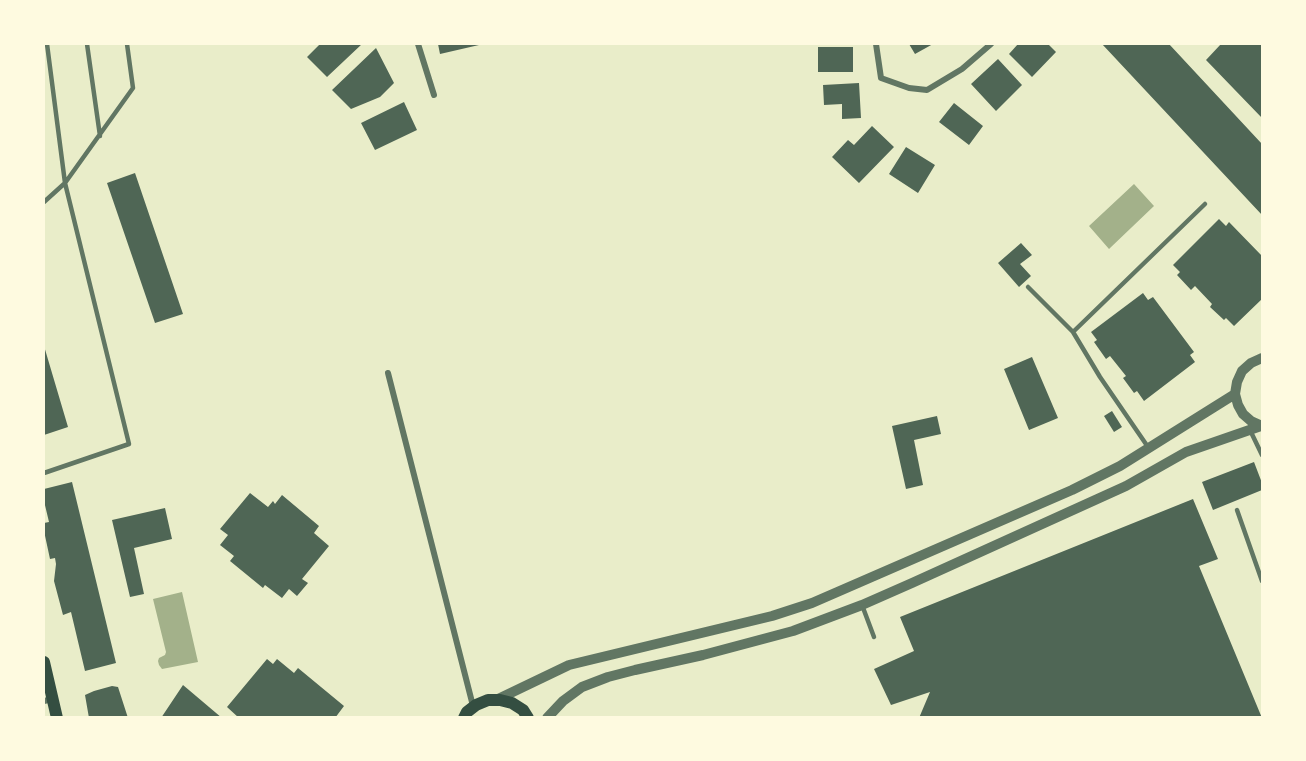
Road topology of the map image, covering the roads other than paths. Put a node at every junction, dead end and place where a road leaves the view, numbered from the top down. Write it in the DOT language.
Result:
graph roads {
  1 [pos="47,44"];
  2 [pos="87,44"];
  3 [pos="127,44"];
  4 [pos="418,44"];
  5 [pos="876,44"];
  6 [pos="991,44"];
  7 [pos="434,95"];
  8 [pos="100,136"];
  9 [pos="65,183"];
  10 [pos="44,202"];
  11 [pos="1205,204"];
  12 [pos="1028,287"];
  13 [pos="1073,332"];
  14 [pos="1263,358"];
  15 [pos="388,373"];
  16 [pos="1235,394"];
  17 [pos="1258,427"];
  18 [pos="1149,448"];
  19 [pos="1263,455"];
  20 [pos="44,473"];
  21 [pos="1237,510"];
  22 [pos="1263,580"];
  23 [pos="862,605"];
  24 [pos="874,637"];
  25 [pos="44,662"];
  26 [pos="48,700"];
  27 [pos="496,700"];
  28 [pos="466,714"];
  29 [pos="57,717"];
  30 [pos="528,717"];
  31 [pos="547,717"];
  1 -- 9 [label="lane"];
  2 -- 8 [label="lane"];
  3 -- 8 [label="lane"];
  4 -- 7 [label="street"];
  5 -- 6 [label="street"];
  8 -- 9 [label="lane"];
  9 -- 10 [label="lane"];
  9 -- 20 [label="lane"];
  11 -- 13 [label="lane"];
  12 -- 13 [label="lane"];
  13 -- 18 [label="lane"];
  14 -- 16 [label="street"];
  15 -- 28 [label="street"];
  16 -- 17 [label="street"];
  16 -- 18 [label="street"];
  17 -- 19 [label="lane"];
  17 -- 23 [label="street"];
  18 -- 27 [label="street"];
  21 -- 22 [label="lane"];
  23 -- 24 [label="lane"];
  23 -- 31 [label="street"];
  25 -- 26 [label="main road"];
  26 -- 29 [label="main road"];
  27 -- 28 [label="main road"];
  27 -- 30 [label="main road"];
}
